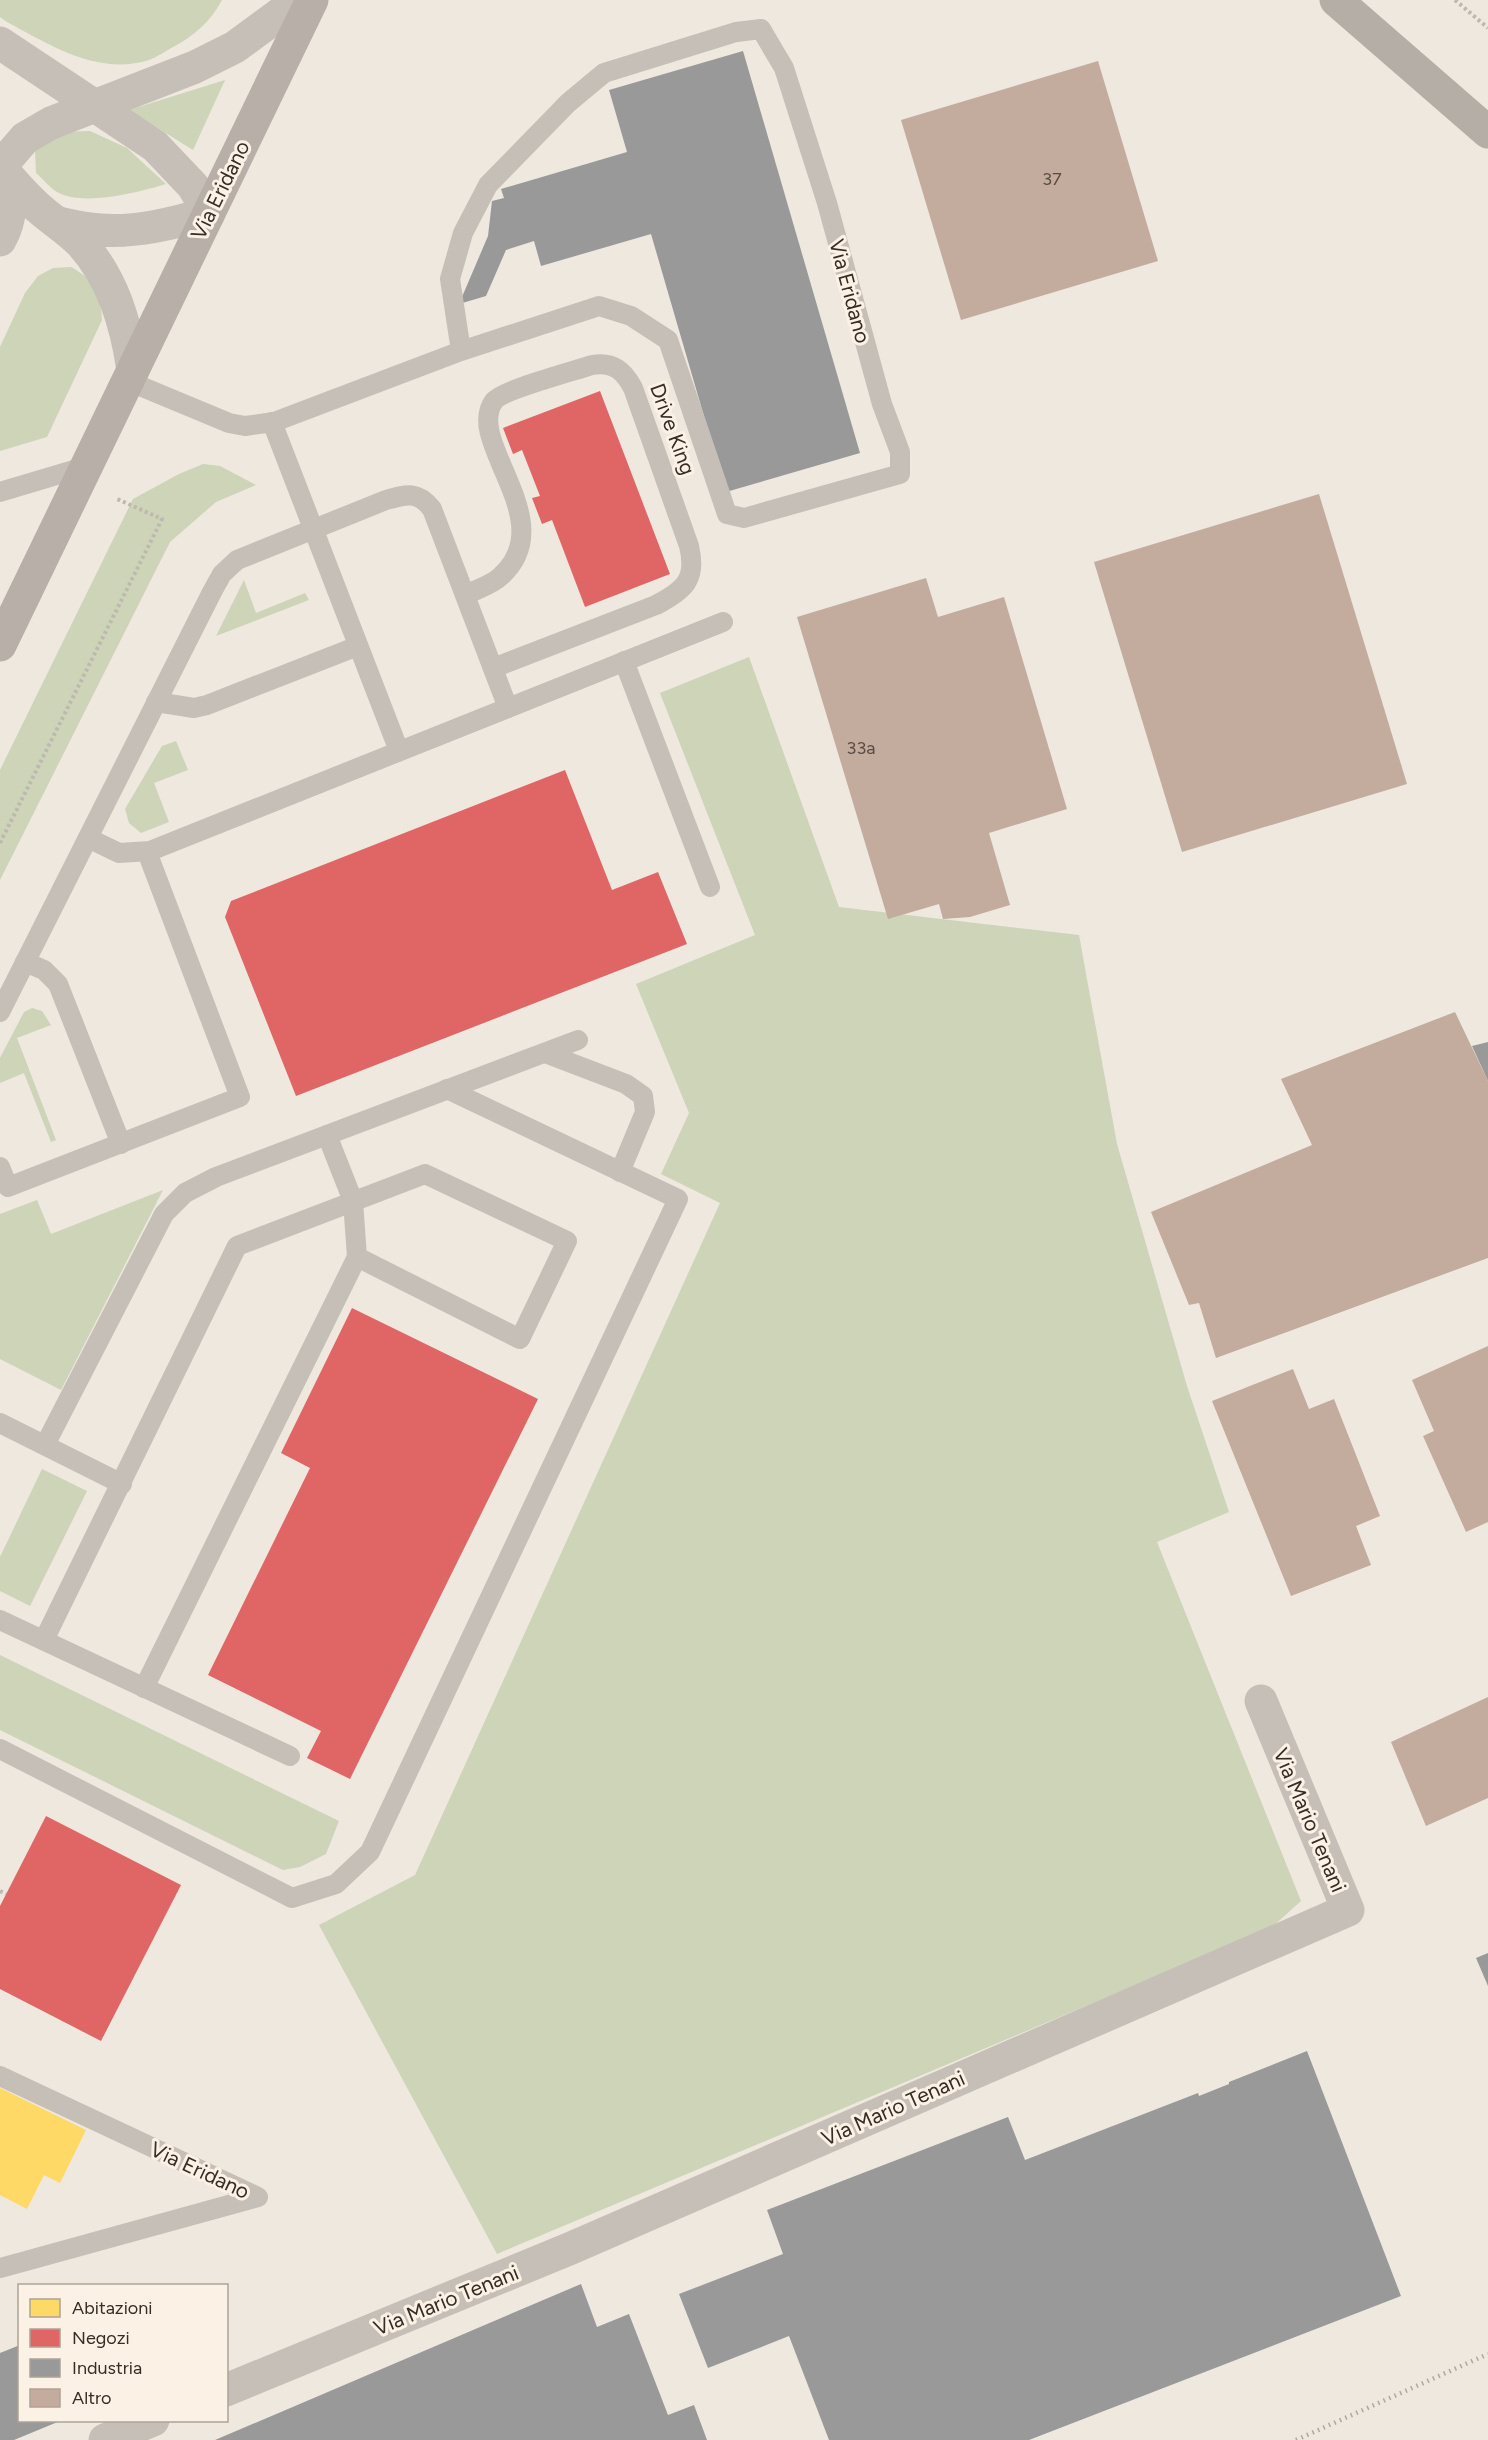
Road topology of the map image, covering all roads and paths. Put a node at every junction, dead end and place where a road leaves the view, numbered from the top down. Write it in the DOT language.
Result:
graph roads {
  1 [pos="299,0"];
  2 [pos="312,0"];
  3 [pos="1336,0"];
  4 [pos="1455,0"];
  5 [pos="1488,28"];
  6 [pos="0,43"];
  7 [pos="95,106"];
  8 [pos="1488,132"];
  9 [pos="0,167"];
  10 [pos="209,213"];
  11 [pos="59,224"];
  12 [pos="0,240"];
  13 [pos="461,351"];
  14 [pos="131,375"];
  15 [pos="272,422"];
  16 [pos="83,474"];
  17 [pos="0,492"];
  18 [pos="313,529"];
  19 [pos="465,594"];
  20 [pos="723,622"];
  21 [pos="0,645"];
  22 [pos="358,646"];
  23 [pos="624,661"];
  24 [pos="493,668"];
  25 [pos="156,702"];
  26 [pos="508,708"];
  27 [pos="399,751"];
  28 [pos="88,838"];
  29 [pos="0,843"];
  30 [pos="147,852"];
  31 [pos="710,888"];
  32 [pos="25,962"];
  33 [pos="0,1012"];
  34 [pos="578,1040"];
  35 [pos="545,1053"];
  36 [pos="447,1089"];
  37 [pos="327,1135"];
  38 [pos="121,1144"];
  39 [pos="0,1167"];
  40 [pos="620,1172"];
  41 [pos="353,1201"];
  42 [pos="357,1257"];
  43 [pos="1,1425"];
  44 [pos="45,1445"];
  45 [pos="122,1484"];
  46 [pos="0,1620"];
  47 [pos="44,1640"];
  48 [pos="144,1688"];
  49 [pos="1261,1701"];
  50 [pos="0,1749"];
  51 [pos="290,1756"];
  52 [pos="0,1891"];
  53 [pos="6,1894"];
  54 [pos="0,2076"];
  55 [pos="0,2268"];
  56 [pos="228,2389"];
  57 [pos="150,2422"];
  58 [pos="105,2440"];
  1 -- 7 [label="street"];
  2 -- 10 [label="main road, Via Eridano"];
  3 -- 8 [label="main road"];
  4 -- 5 [label="path"];
  6 -- 7 [label="street"];
  7 -- 9 [label="street"];
  7 -- 10 [label="street"];
  9 -- 11 [label="street"];
  9 -- 12 [label="street"];
  10 -- 11 [label="street"];
  10 -- 14 [label="main road, Via Eridano"];
  11 -- 14 [label="street"];
  13 -- 13 [label="lane, Via Eridano"];
  13 -- 15 [label="lane, Via Eridano"];
  14 -- 15 [label="lane, Via Eridano"];
  14 -- 16 [label="main road, Via Eridano"];
  15 -- 18 [label="lane"];
  16 -- 17 [label="lane"];
  16 -- 21 [label="main road, Via Eridano"];
  16 -- 29 [label="path"];
  18 -- 19 [label="lane"];
  18 -- 22 [label="lane"];
  18 -- 25 [label="lane"];
  19 -- 24 [label="lane"];
  19 -- 24 [label="lane, Drive King"];
  20 -- 23 [label="lane"];
  22 -- 25 [label="lane"];
  22 -- 27 [label="lane"];
  23 -- 26 [label="lane"];
  23 -- 31 [label="lane"];
  24 -- 26 [label="lane"];
  25 -- 28 [label="lane"];
  26 -- 27 [label="lane"];
  27 -- 30 [label="lane"];
  28 -- 30 [label="lane"];
  28 -- 32 [label="lane"];
  30 -- 38 [label="lane"];
  32 -- 33 [label="lane"];
  32 -- 38 [label="lane"];
  34 -- 35 [label="lane"];
  35 -- 36 [label="lane"];
  35 -- 40 [label="lane"];
  36 -- 37 [label="lane"];
  36 -- 40 [label="lane"];
  37 -- 41 [label="lane"];
  37 -- 44 [label="lane"];
  38 -- 39 [label="lane"];
  40 -- 50 [label="lane"];
  41 -- 42 [label="lane"];
  41 -- 42 [label="lane"];
  41 -- 45 [label="lane"];
  42 -- 48 [label="lane"];
  43 -- 44 [label="lane"];
  44 -- 45 [label="lane"];
  45 -- 47 [label="lane"];
  46 -- 47 [label="lane"];
  47 -- 48 [label="lane"];
  48 -- 51 [label="lane"];
  49 -- 56 [label="street, Via Mario Tenani"];
  52 -- 53 [label="path"];
  54 -- 55 [label="lane, Via Eridano"];
  57 -- 58 [label="street"];
}
